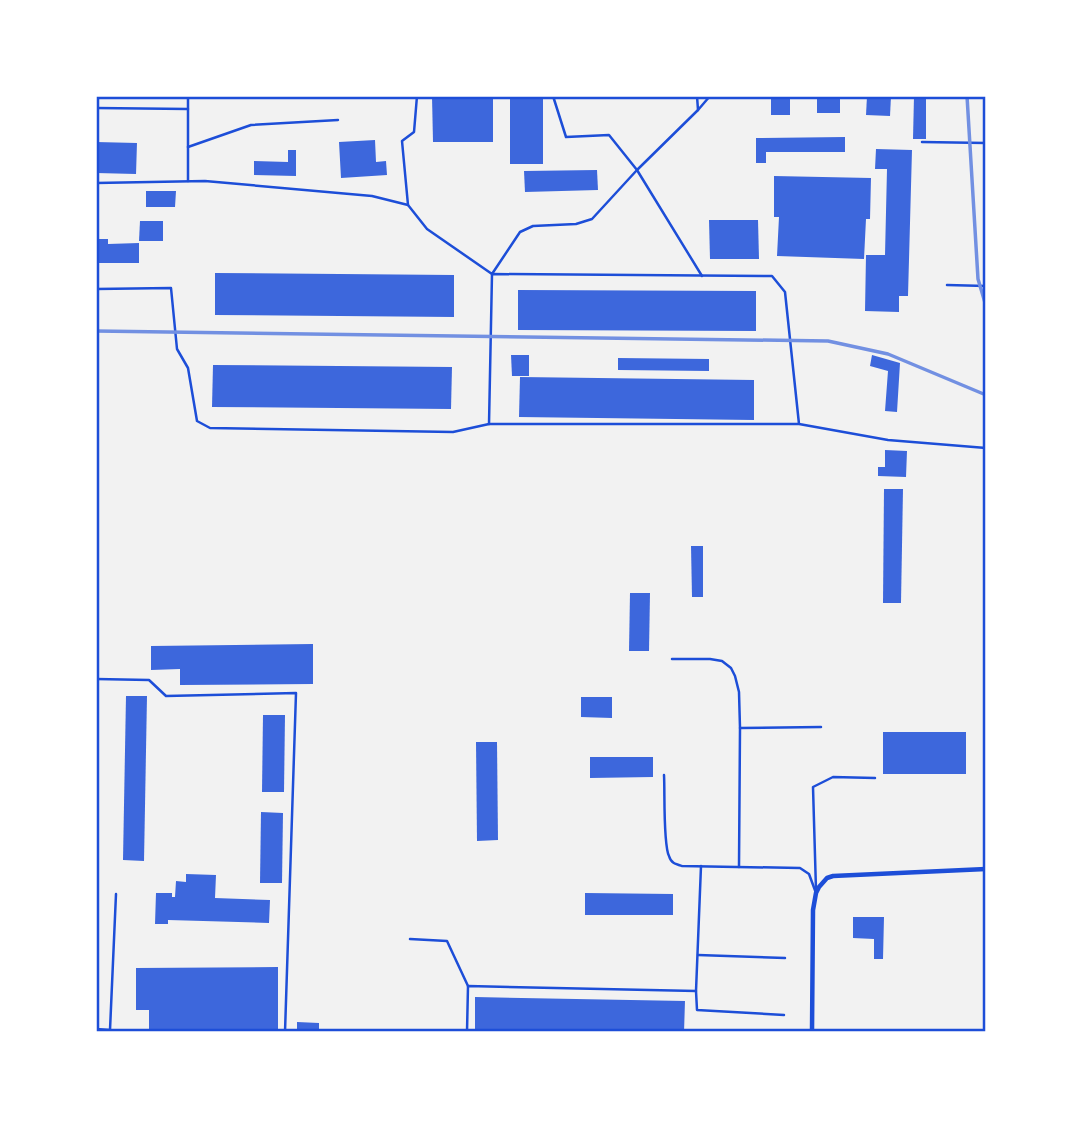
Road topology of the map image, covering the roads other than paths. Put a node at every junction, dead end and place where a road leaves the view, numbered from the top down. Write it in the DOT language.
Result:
graph roads {
  1 [pos="188,96"];
  2 [pos="417,96"];
  3 [pos="553,96"];
  4 [pos="697,96"];
  5 [pos="710,96"];
  6 [pos="96,108"];
  7 [pos="188,109"];
  8 [pos="698,110"];
  9 [pos="338,120"];
  10 [pos="922,142"];
  11 [pos="986,143"];
  12 [pos="188,147"];
  13 [pos="637,170"];
  14 [pos="188,181"];
  15 [pos="96,183"];
  16 [pos="408,205"];
  17 [pos="492,274"];
  18 [pos="702,276"];
  19 [pos="947,285"];
  20 [pos="986,286"];
  21 [pos="96,289"];
  22 [pos="799,424"];
  23 [pos="489,425"];
  24 [pos="986,448"];
  25 [pos="672,659"];
  26 [pos="96,679"];
  27 [pos="821,727"];
  28 [pos="740,728"];
  29 [pos="664,775"];
  30 [pos="875,778"];
  31 [pos="701,866"];
  32 [pos="738,867"];
  33 [pos="986,869"];
  34 [pos="816,893"];
  35 [pos="116,894"];
  36 [pos="410,939"];
  37 [pos="698,954"];
  38 [pos="785,958"];
  39 [pos="468,986"];
  40 [pos="696,991"];
  41 [pos="784,1015"];
  42 [pos="96,1029"];
  43 [pos="111,1031"];
  44 [pos="285,1032"];
  45 [pos="467,1032"];
  46 [pos="812,1032"];
  1 -- 7 [label="lane"];
  2 -- 16 [label="lane"];
  3 -- 13 [label="lane"];
  4 -- 8 [label="lane"];
  5 -- 8 [label="lane"];
  6 -- 7 [label="lane"];
  7 -- 12 [label="lane"];
  8 -- 13 [label="lane"];
  9 -- 12 [label="lane"];
  10 -- 11 [label="lane"];
  12 -- 14 [label="lane"];
  13 -- 17 [label="lane"];
  13 -- 18 [label="lane"];
  14 -- 15 [label="lane"];
  14 -- 16 [label="lane"];
  16 -- 17 [label="lane"];
  17 -- 18 [label="lane"];
  17 -- 23 [label="lane"];
  18 -- 22 [label="lane"];
  19 -- 20 [label="lane"];
  21 -- 23 [label="lane"];
  22 -- 23 [label="lane"];
  22 -- 24 [label="lane"];
  25 -- 28 [label="lane"];
  26 -- 44 [label="lane"];
  27 -- 28 [label="lane"];
  28 -- 32 [label="lane"];
  29 -- 31 [label="lane"];
  30 -- 34 [label="lane"];
  31 -- 32 [label="lane"];
  31 -- 37 [label="lane"];
  32 -- 34 [label="lane"];
  33 -- 34 [label="street"];
  34 -- 46 [label="street"];
  35 -- 43 [label="lane"];
  36 -- 39 [label="lane"];
  37 -- 38 [label="lane"];
  37 -- 40 [label="lane"];
  39 -- 40 [label="lane"];
  39 -- 45 [label="lane"];
  40 -- 41 [label="lane"];
  42 -- 43 [label="lane"];
}
